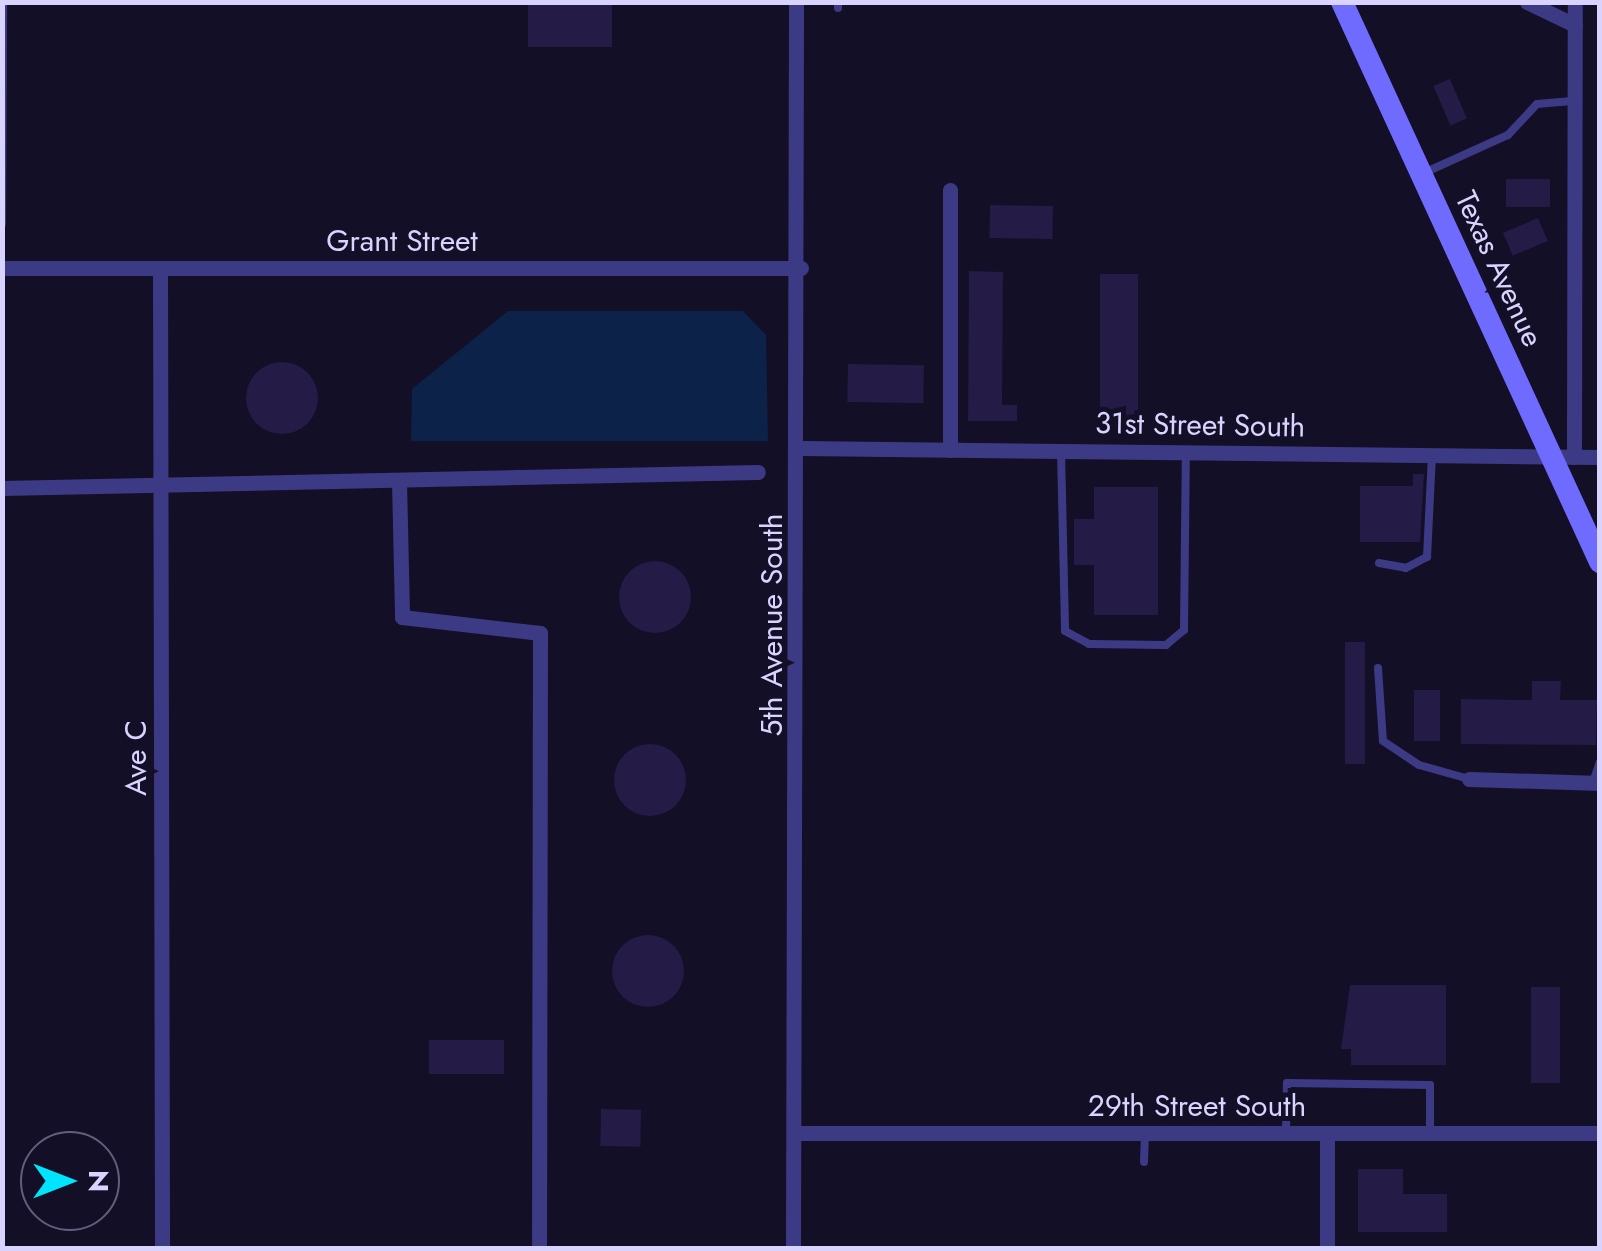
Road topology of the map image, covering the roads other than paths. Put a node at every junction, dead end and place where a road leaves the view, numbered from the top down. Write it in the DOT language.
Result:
graph roads {
  1 [pos="4,2"];
  2 [pos="796,2"];
  3 [pos="1342,2"];
  4 [pos="1527,2"];
  5 [pos="1575,2"];
  6 [pos="1575,25"];
  7 [pos="1574,101"];
  8 [pos="1422,174"];
  9 [pos="950,190"];
  10 [pos="2,224"];
  11 [pos="2,268"];
  12 [pos="160,268"];
  13 [pos="800,268"];
  14 [pos="801,448"];
  15 [pos="950,450"];
  16 [pos="1061,452"];
  17 [pos="1186,453"];
  18 [pos="1432,455"];
  19 [pos="1600,456"];
  20 [pos="1564,457"];
  21 [pos="758,472"];
  22 [pos="400,481"];
  23 [pos="164,487"];
  24 [pos="2,488"];
  25 [pos="1600,562"];
  26 [pos="1379,563"];
  27 [pos="1378,668"];
  28 [pos="1600,762"];
  29 [pos="1469,779"];
  30 [pos="1596,783"];
  31 [pos="795,1133"];
  32 [pos="1145,1133"];
  33 [pos="1286,1133"];
  34 [pos="1326,1133"];
  35 [pos="1430,1133"];
  36 [pos="1600,1133"];
  37 [pos="1144,1162"];
  38 [pos="162,1248"];
  39 [pos="539,1248"];
  40 [pos="793,1248"];
  41 [pos="1326,1248"];
  1 -- 10 [label="lane"];
  2 -- 13 [label="street, 5th Avenue South"];
  3 -- 8 [label="main road, Texas Avenue"];
  4 -- 6 [label="street"];
  5 -- 6 [label="street"];
  6 -- 7 [label="street"];
  7 -- 8 [label="lane"];
  7 -- 20 [label="street"];
  8 -- 20 [label="main road, Texas Avenue"];
  9 -- 15 [label="street"];
  11 -- 12 [label="street, Grant Street"];
  12 -- 13 [label="street, Grant Street"];
  12 -- 23 [label="street, Ave C"];
  13 -- 14 [label="street, 5th Avenue South"];
  14 -- 15 [label="street, 31st Street South"];
  14 -- 31 [label="street, 5th Avenue South"];
  15 -- 16 [label="street, 31st Street South"];
  16 -- 17 [label="street, 31st Street South"];
  16 -- 17 [label="lane"];
  17 -- 18 [label="street, 31st Street South"];
  18 -- 20 [label="street, 31st Street South"];
  18 -- 26 [label="lane"];
  19 -- 20 [label="street, 31st Street South"];
  20 -- 25 [label="main road, Texas Avenue"];
  21 -- 22 [label="street"];
  22 -- 23 [label="street"];
  22 -- 39 [label="street"];
  23 -- 24 [label="street"];
  23 -- 38 [label="street, Ave C"];
  27 -- 29 [label="lane"];
  28 -- 30 [label="lane"];
  29 -- 30 [label="street"];
  31 -- 32 [label="street, 29th Street South"];
  31 -- 40 [label="street, 5th Avenue South"];
  32 -- 33 [label="street, 29th Street South"];
  32 -- 37 [label="lane"];
  33 -- 34 [label="street, 29th Street South"];
  33 -- 35 [label="lane"];
  34 -- 35 [label="street, 29th Street South"];
  34 -- 41 [label="street"];
  35 -- 36 [label="street, 29th Street South"];
}
